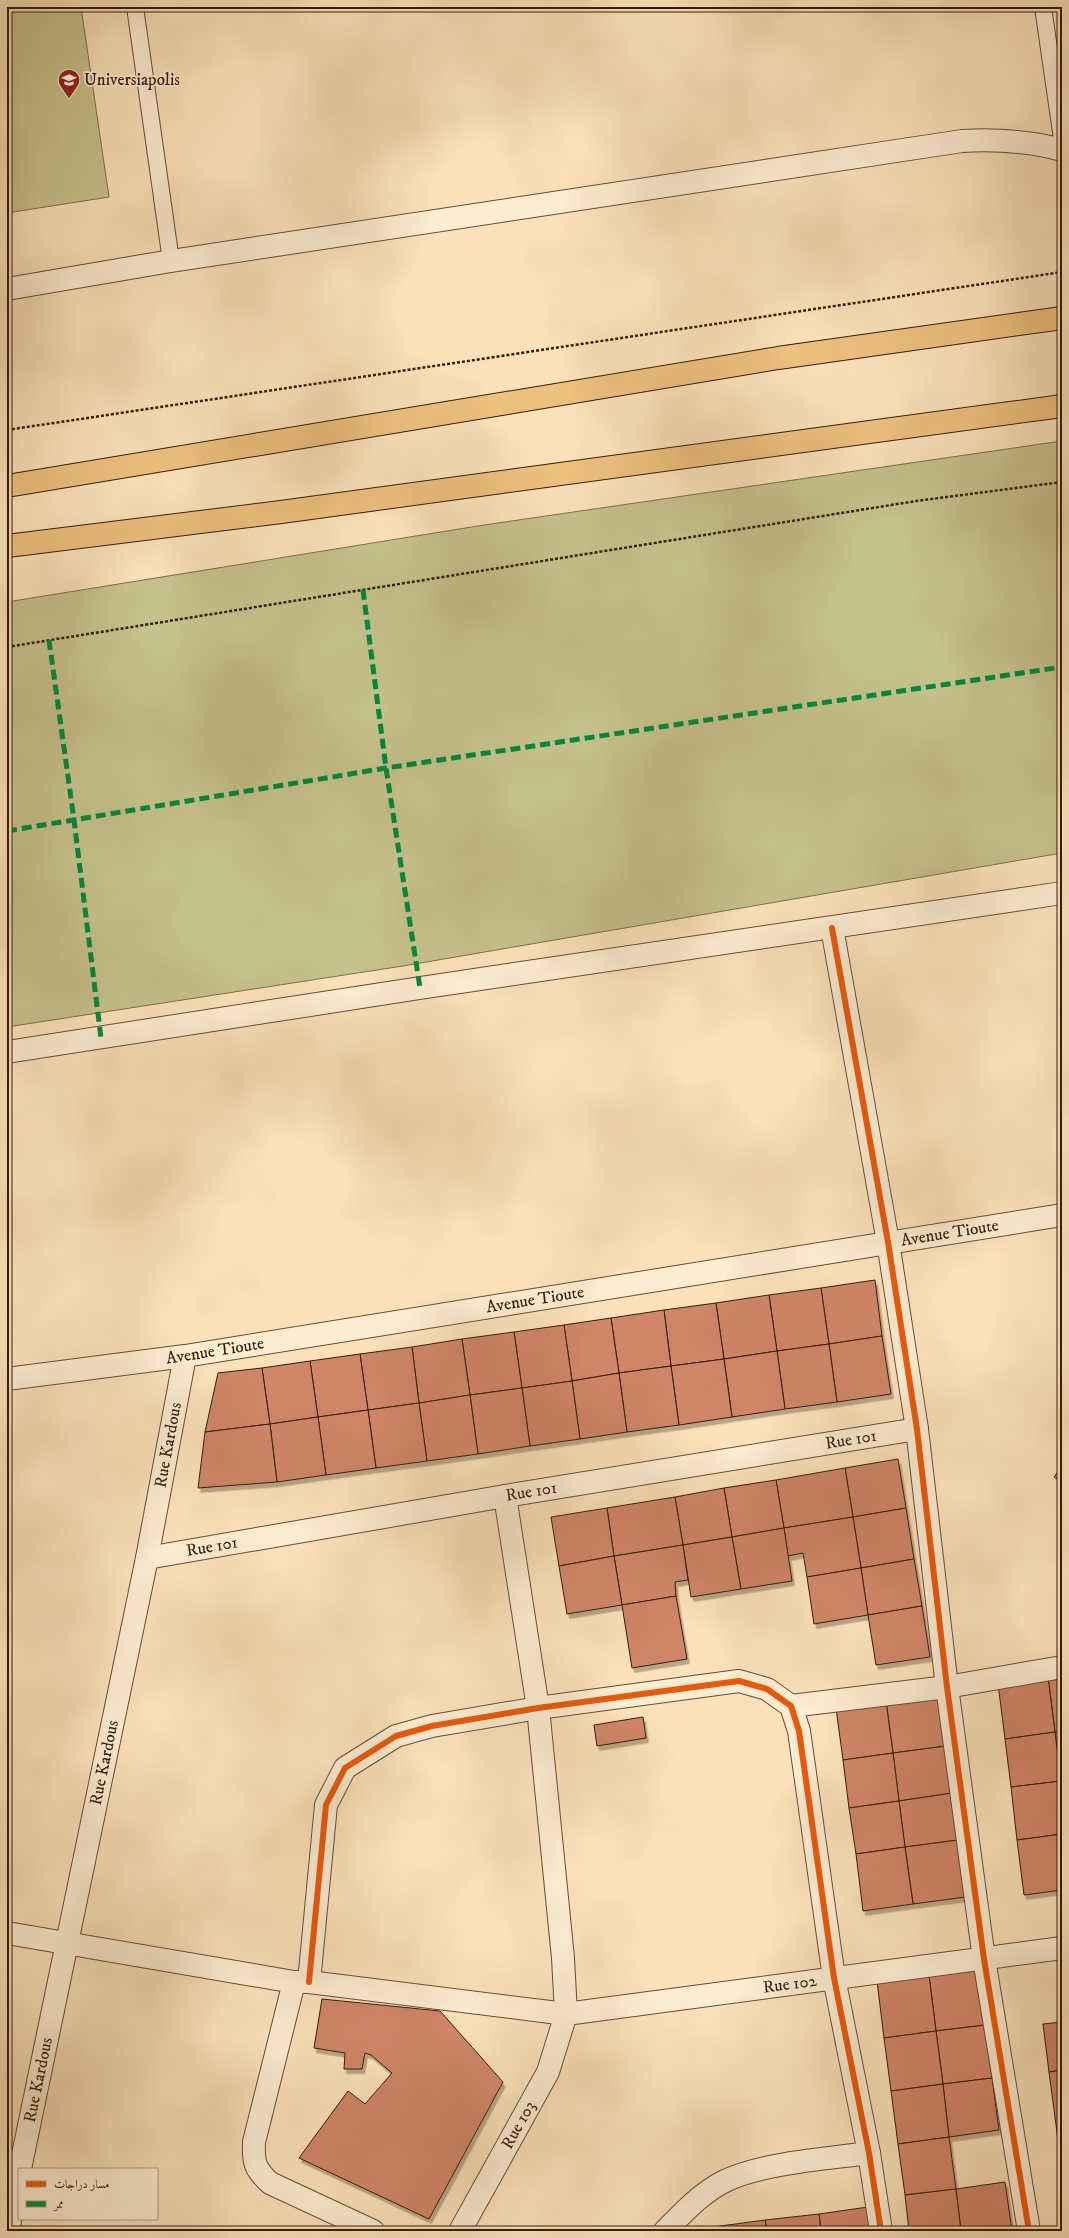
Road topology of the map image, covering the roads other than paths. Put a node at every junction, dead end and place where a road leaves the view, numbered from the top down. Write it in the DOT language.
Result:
graph roads {
  1 [pos="134,7"];
  2 [pos="1043,7"];
  3 [pos="1062,139"];
  4 [pos="1062,150"];
  5 [pos="171,261"];
  6 [pos="7,289"];
  7 [pos="1062,318"];
  8 [pos="1062,406"];
  9 [pos="7,486"];
  10 [pos="7,546"];
  11 [pos="1062,893"];
  12 [pos="832,928"];
  13 [pos="7,1052"];
  14 [pos="1062,1215"];
  15 [pos="888,1242"];
  16 [pos="186,1356"];
  17 [pos="7,1379"];
  18 [pos="917,1429"];
  19 [pos="505,1496"];
  20 [pos="147,1558"];
  21 [pos="1062,1666"];
  22 [pos="947,1687"];
  23 [pos="791,1706"];
  24 [pos="538,1708"];
  25 [pos="7,1933"];
  26 [pos="66,1943"];
  27 [pos="1062,1948"];
  28 [pos="984,1959"];
  29 [pos="834,1978"];
  30 [pos="302,1982"];
  31 [pos="566,2014"];
  32 [pos="869,2153"];
  33 [pos="20,2168"];
  34 [pos="18,2180"];
  35 [pos="8,2231"];
  36 [pos="373,2231"];
  37 [pos="460,2231"];
  38 [pos="665,2231"];
  39 [pos="881,2231"];
  40 [pos="1028,2231"];
  1 -- 5 [label="lane"];
  2 -- 3 [label="lane"];
  4 -- 5 [label="street"];
  5 -- 6 [label="street"];
  7 -- 9 [label="highway"];
  8 -- 10 [label="highway"];
  11 -- 12 [label="street"];
  12 -- 13 [label="street"];
  12 -- 15 [label="street"];
  14 -- 15 [label="street, Avenue Tioute"];
  15 -- 16 [label="street, Avenue Tioute"];
  15 -- 18 [label="street"];
  16 -- 17 [label="street, Avenue Tioute"];
  16 -- 20 [label="street, Rue Kardous"];
  18 -- 19 [label="street, Rue 101"];
  18 -- 22 [label="street"];
  19 -- 20 [label="street, Rue 101"];
  19 -- 24 [label="street"];
  20 -- 26 [label="street, Rue Kardous"];
  21 -- 22 [label="street"];
  22 -- 23 [label="street"];
  22 -- 28 [label="street"];
  23 -- 24 [label="street"];
  23 -- 29 [label="street"];
  24 -- 30 [label="street"];
  24 -- 31 [label="street"];
  25 -- 26 [label="street, Rue 102"];
  26 -- 30 [label="street, Rue 102"];
  26 -- 33 [label="street, Rue Kardous"];
  27 -- 28 [label="street, Rue 102"];
  28 -- 29 [label="street, Rue 102"];
  28 -- 40 [label="street"];
  29 -- 31 [label="street, Rue 102"];
  29 -- 32 [label="street"];
  30 -- 31 [label="street, Rue 102"];
  30 -- 36 [label="street"];
  31 -- 37 [label="street, Rue 103"];
  32 -- 38 [label="street"];
  32 -- 39 [label="street"];
  34 -- 35 [label="street"];
}
